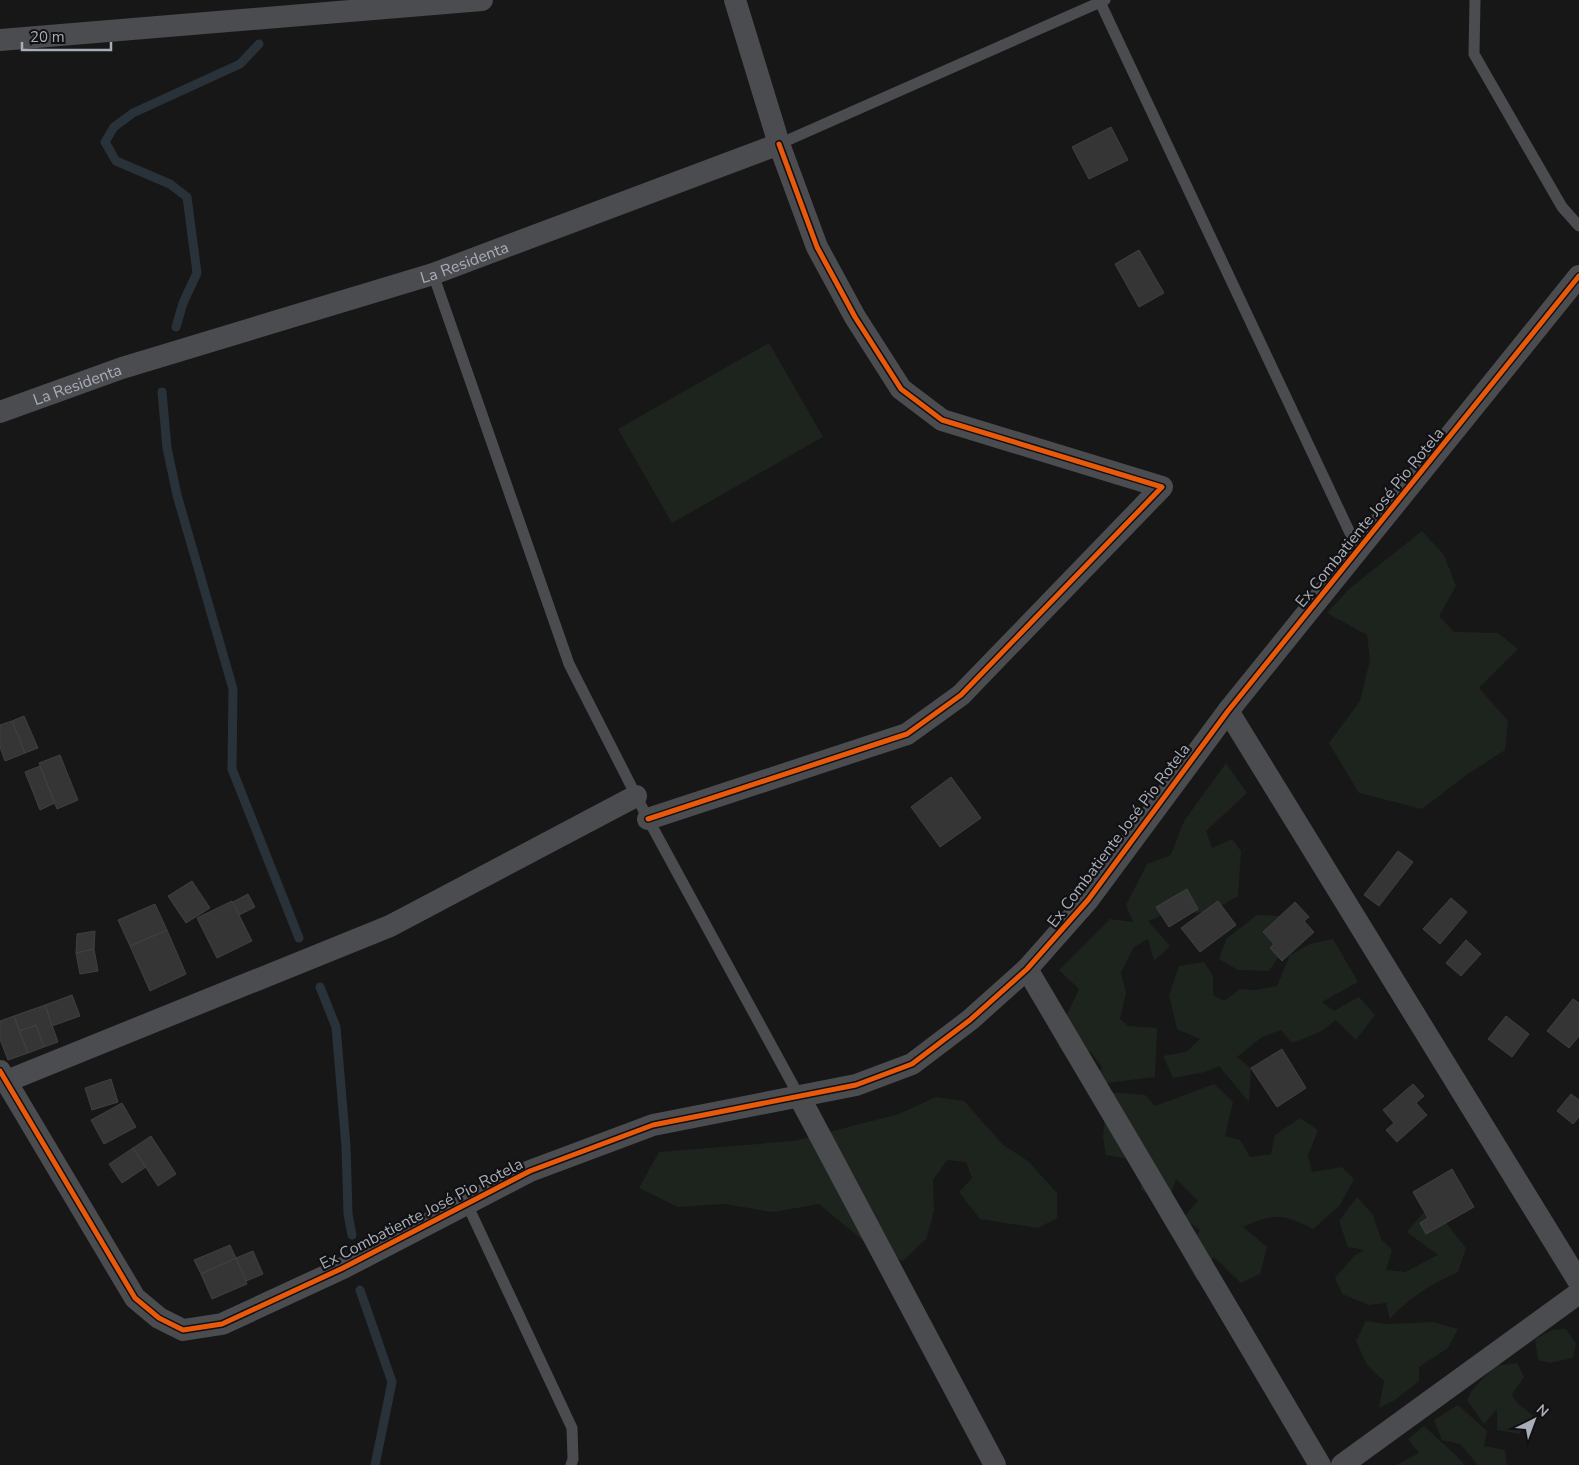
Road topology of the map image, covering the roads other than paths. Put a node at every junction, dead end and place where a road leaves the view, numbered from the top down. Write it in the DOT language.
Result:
graph roads {
  1 [pos="482,0"];
  2 [pos="735,0"];
  3 [pos="1475,0"];
  4 [pos="1102,1"];
  5 [pos="0,40"];
  6 [pos="779,144"];
  7 [pos="1579,226"];
  8 [pos="433,274"];
  9 [pos="1577,283"];
  10 [pos="0,412"];
  11 [pos="1358,550"];
  12 [pos="1228,711"];
  13 [pos="636,796"];
  14 [pos="648,819"];
  15 [pos="1026,969"];
  16 [pos="4,1076"];
  17 [pos="800,1098"];
  18 [pos="466,1202"];
  19 [pos="1579,1282"];
  20 [pos="1579,1293"];
  21 [pos="1353,1462"];
  22 [pos="571,1465"];
  23 [pos="995,1465"];
  24 [pos="1320,1465"];
  1 -- 5 [label="street"];
  2 -- 6 [label="street"];
  3 -- 7 [label="lane"];
  4 -- 6 [label="lane"];
  4 -- 11 [label="lane"];
  6 -- 8 [label="street, La Residenta"];
  6 -- 14 [label="street"];
  8 -- 10 [label="street, La Residenta"];
  8 -- 13 [label="lane"];
  9 -- 11 [label="street, Ex Combatiente José Pio Rotela"];
  11 -- 12 [label="street, Ex Combatiente José Pio Rotela"];
  12 -- 15 [label="street, Ex Combatiente José Pio Rotela"];
  12 -- 19 [label="street"];
  13 -- 14 [label="lane"];
  13 -- 16 [label="street"];
  14 -- 17 [label="lane"];
  15 -- 17 [label="street, Ex Combatiente José Pio Rotela"];
  15 -- 24 [label="street"];
  16 -- 18 [label="street, Ex Combatiente José Pio Rotela"];
  17 -- 18 [label="street, Ex Combatiente José Pio Rotela"];
  17 -- 23 [label="street"];
  18 -- 22 [label="lane"];
  20 -- 21 [label="street"];
}
